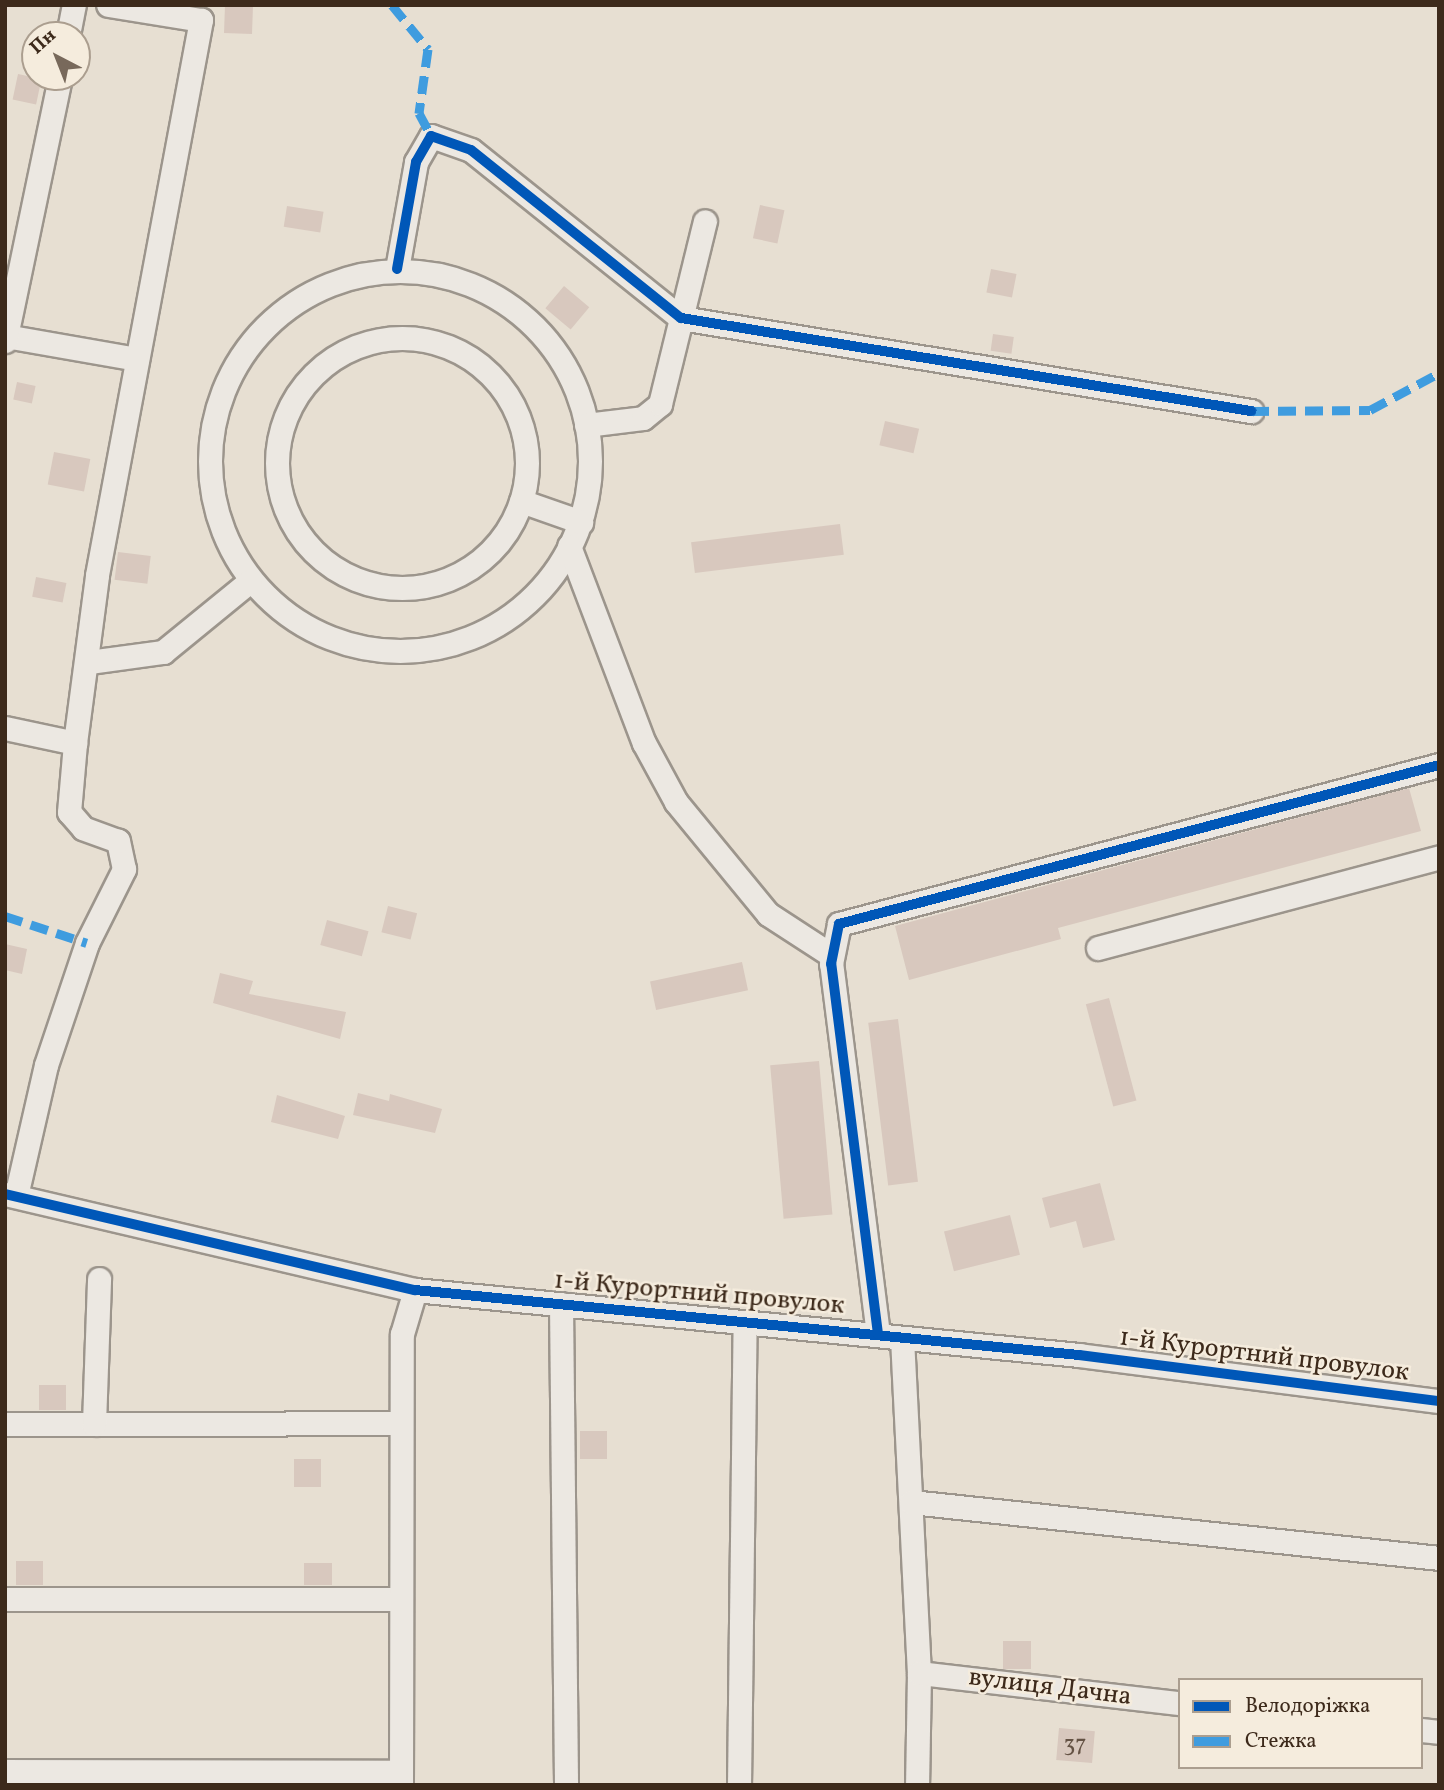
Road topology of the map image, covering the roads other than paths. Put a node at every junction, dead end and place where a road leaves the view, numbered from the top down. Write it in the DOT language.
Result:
graph roads {
  1 [pos="108,5"];
  2 [pos="57,91"];
  3 [pos="705,221"];
  4 [pos="397,269"];
  5 [pos="681,318"];
  6 [pos="6,338"];
  7 [pos="136,359"];
  8 [pos="1251,411"];
  9 [pos="586,425"];
  10 [pos="521,501"];
  11 [pos="581,522"];
  12 [pos="569,546"];
  13 [pos="250,581"];
  14 [pos="89,662"];
  15 [pos="5,728"];
  16 [pos="75,743"];
  17 [pos="1439,765"];
  18 [pos="1439,857"];
  19 [pos="1098,948"];
  20 [pos="831,956"];
  21 [pos="10,1195"];
  22 [pos="99,1279"];
  23 [pos="415,1290"];
  24 [pos="561,1304"];
  25 [pos="745,1322"];
  26 [pos="878,1334"];
  27 [pos="902,1338"];
  28 [pos="1439,1401"];
  29 [pos="400,1423"];
  30 [pos="5,1424"];
  31 [pos="94,1424"];
  32 [pos="911,1502"];
  33 [pos="1439,1558"];
  34 [pos="5,1599"];
  35 [pos="399,1599"];
  36 [pos="919,1673"];
  37 [pos="1178,1703"];
  38 [pos="5,1771"];
  39 [pos="401,1778"];
  40 [pos="566,1785"];
  41 [pos="739,1785"];
  42 [pos="918,1785"];
  1 -- 7 [label="street"];
  2 -- 6 [label="street"];
  3 -- 5 [label="street"];
  4 -- 5 [label="street"];
  4 -- 9 [label="street"];
  4 -- 13 [label="street"];
  5 -- 8 [label="street"];
  5 -- 9 [label="street"];
  6 -- 7 [label="street"];
  7 -- 14 [label="street"];
  9 -- 11 [label="street"];
  10 -- 10 [label="street"];
  10 -- 11 [label="street"];
  11 -- 12 [label="street"];
  12 -- 13 [label="street"];
  12 -- 20 [label="street"];
  13 -- 14 [label="street"];
  14 -- 16 [label="street"];
  15 -- 16 [label="street"];
  16 -- 21 [label="street"];
  17 -- 20 [label="street"];
  18 -- 19 [label="street"];
  20 -- 26 [label="street"];
  21 -- 23 [label="street, 1-й Курортний провулок"];
  22 -- 31 [label="street"];
  23 -- 24 [label="street, 1-й Курортний провулок"];
  23 -- 29 [label="street"];
  24 -- 25 [label="street, 1-й Курортний провулок"];
  24 -- 40 [label="street"];
  25 -- 26 [label="street, 1-й Курортний провулок"];
  25 -- 41 [label="street"];
  26 -- 27 [label="street, 1-й Курортний провулок"];
  27 -- 28 [label="street, 1-й Курортний провулок"];
  27 -- 32 [label="street"];
  29 -- 31 [label="street"];
  29 -- 35 [label="street"];
  30 -- 31 [label="street"];
  32 -- 33 [label="street"];
  32 -- 36 [label="street"];
  34 -- 35 [label="street"];
  35 -- 39 [label="street"];
  36 -- 37 [label="street, вулиця Дачна"];
  36 -- 42 [label="street"];
  38 -- 39 [label="street"];
}
